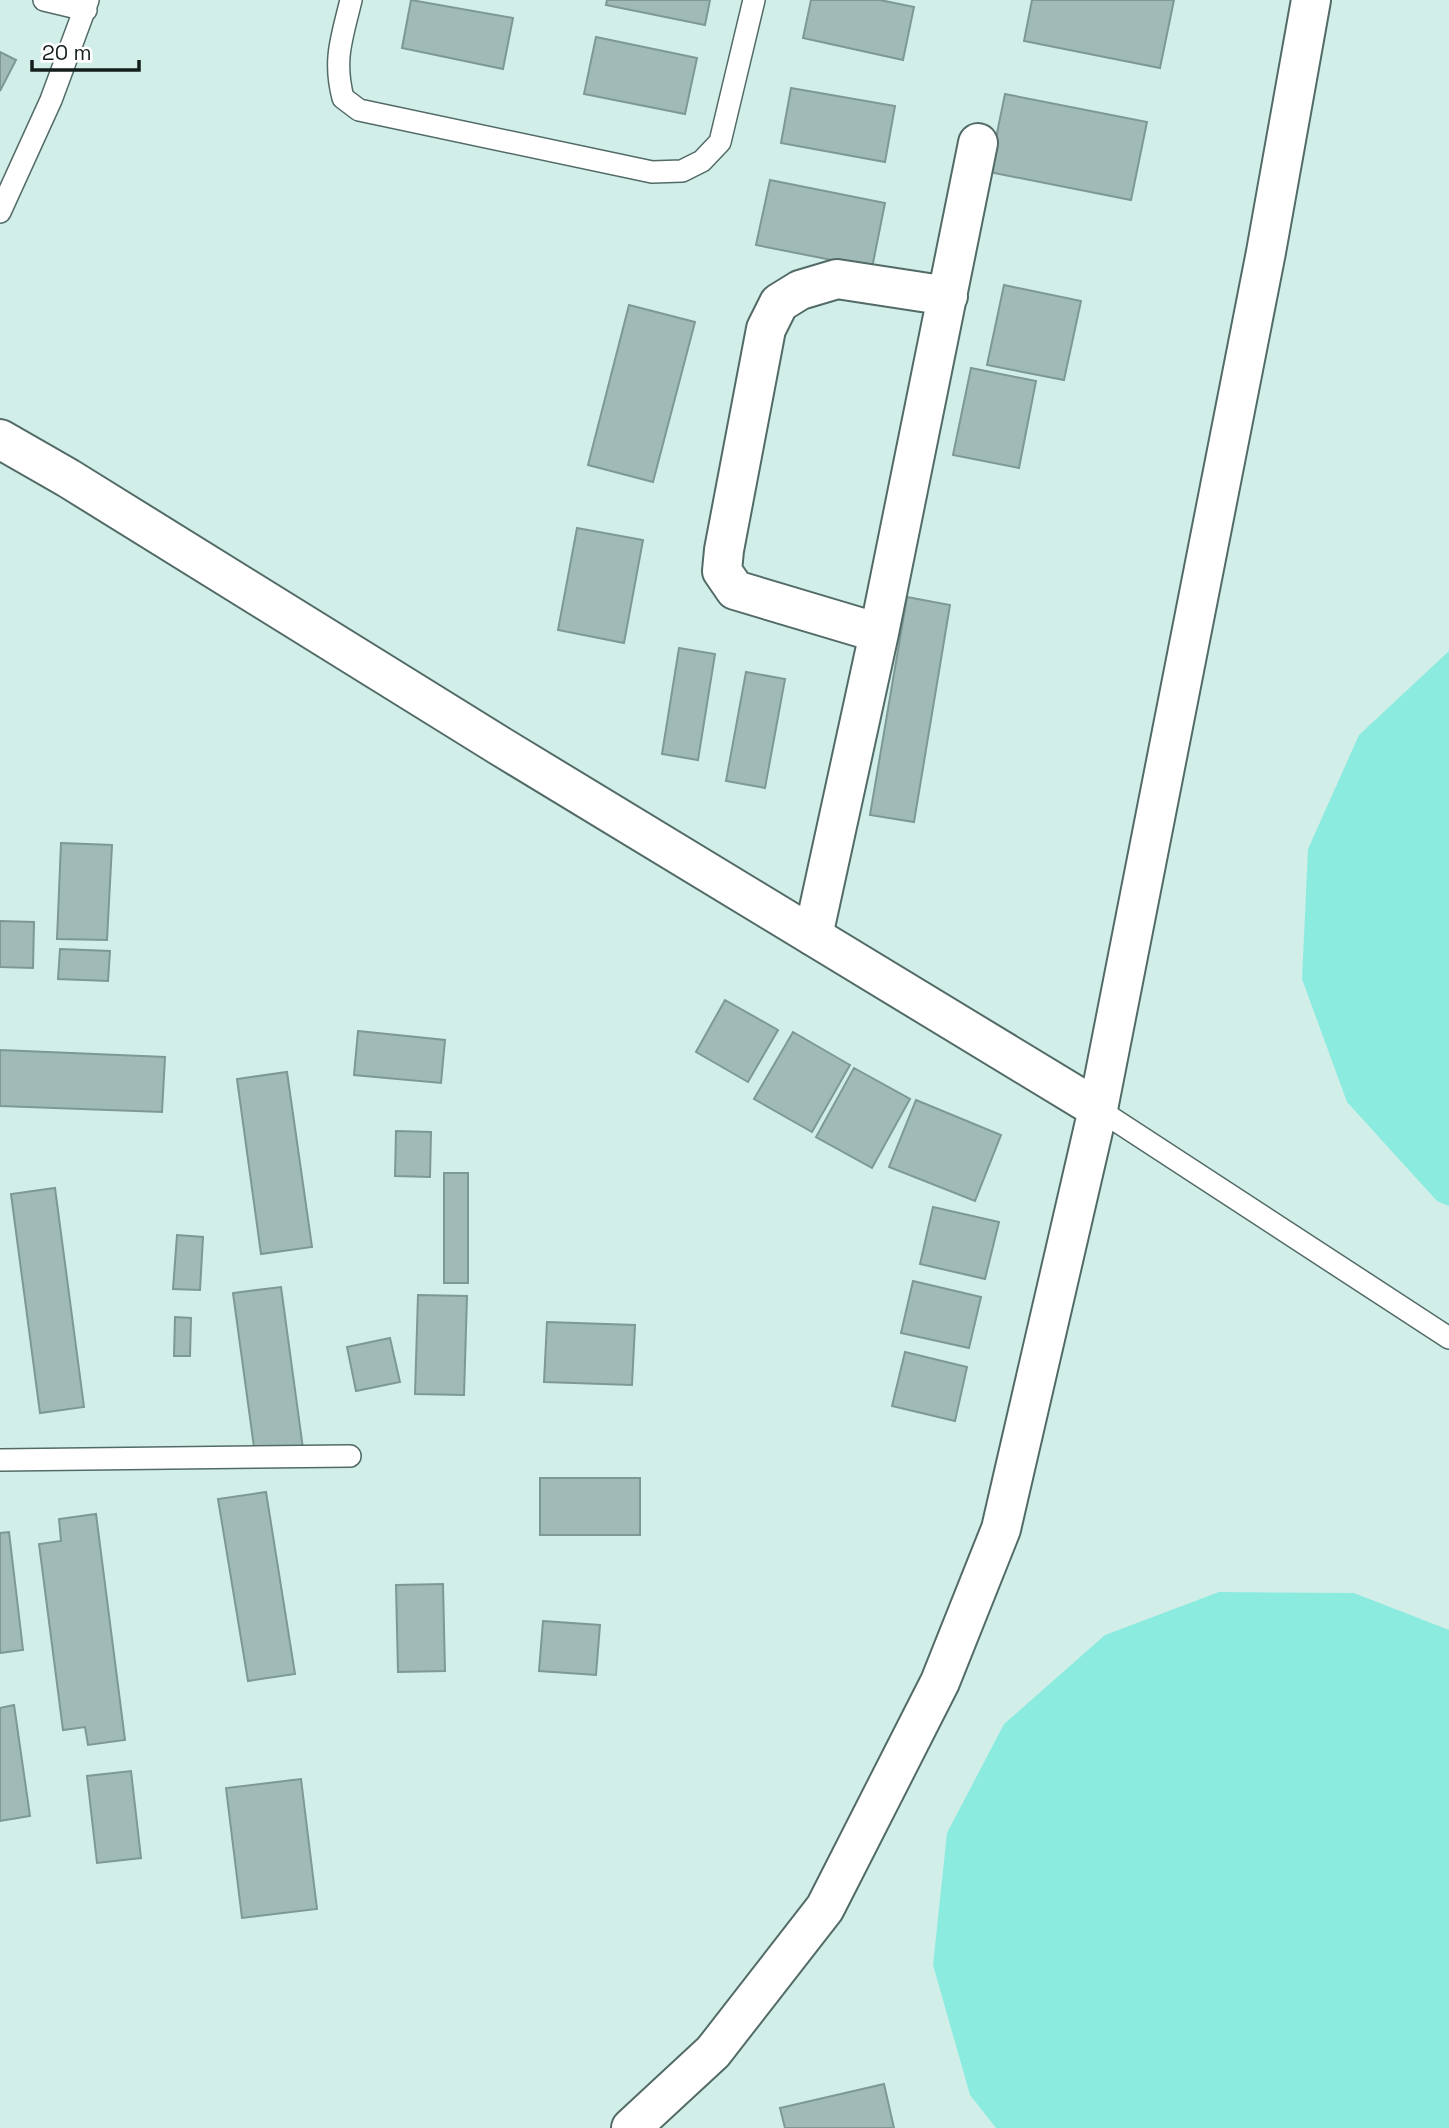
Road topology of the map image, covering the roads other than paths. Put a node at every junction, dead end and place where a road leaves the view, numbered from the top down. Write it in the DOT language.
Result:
graph roads {
  1 [pos="44,0"];
  2 [pos="351,0"];
  3 [pos="754,0"];
  4 [pos="1311,0"];
  5 [pos="87,5"];
  6 [pos="978,143"];
  7 [pos="0,212"];
  8 [pos="948,296"];
  9 [pos="0,439"];
  10 [pos="879,633"];
  11 [pos="813,936"];
  12 [pos="1098,1109"];
  13 [pos="1449,1338"];
  14 [pos="350,1456"];
  15 [pos="0,1460"];
  16 [pos="631,2128"];
  1 -- 5 [label="lane"];
  2 -- 3 [label="lane"];
  4 -- 12 [label="street"];
  5 -- 7 [label="lane"];
  6 -- 8 [label="street"];
  8 -- 10 [label="street"];
  8 -- 10 [label="street"];
  9 -- 11 [label="street"];
  10 -- 11 [label="street"];
  11 -- 12 [label="street"];
  12 -- 13 [label="lane"];
  12 -- 16 [label="street"];
  14 -- 15 [label="lane"];
}
